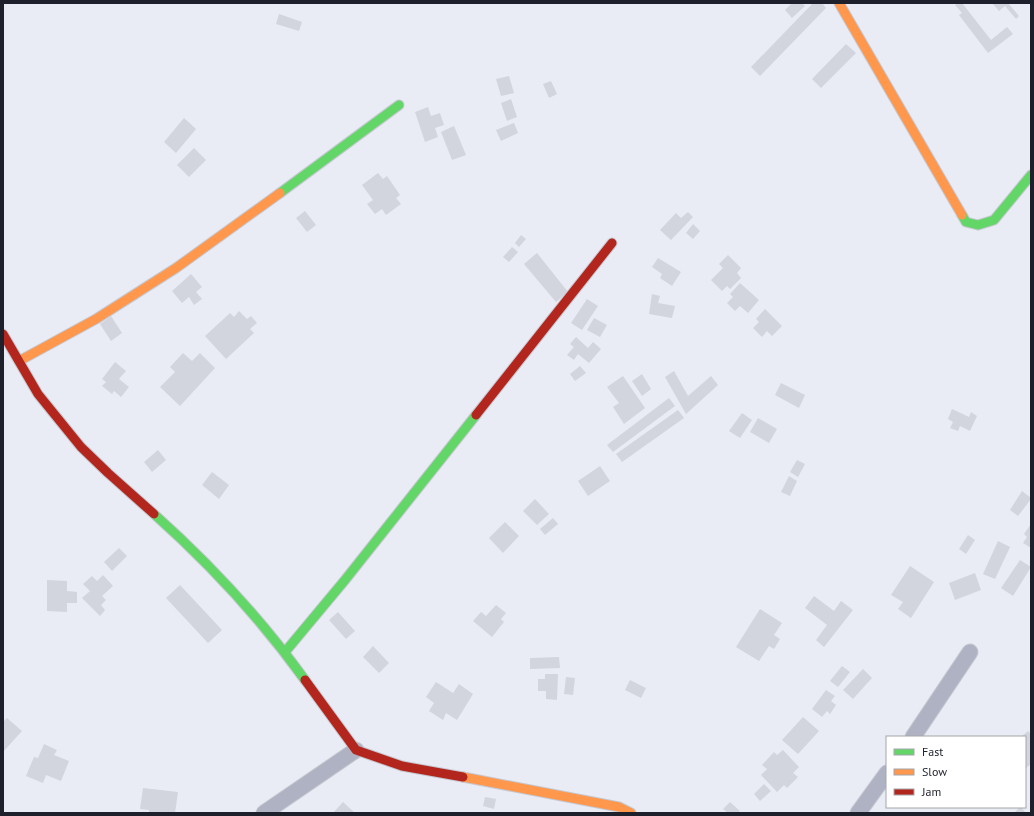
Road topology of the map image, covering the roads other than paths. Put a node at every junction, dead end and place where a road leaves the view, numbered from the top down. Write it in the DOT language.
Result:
graph roads {
  1 [pos="839,3"];
  2 [pos="399,105"];
  3 [pos="1031,176"];
  4 [pos="612,243"];
  5 [pos="3,334"];
  6 [pos="19,361"];
  7 [pos="285,652"];
  8 [pos="970,652"];
  9 [pos="914,736"];
  10 [pos="356,750"];
  11 [pos="886,774"];
  12 [pos="264,813"];
  13 [pos="631,813"];
  14 [pos="858,813"];
  1 -- 3 [label="street"];
  2 -- 6 [label="street"];
  4 -- 7 [label="street"];
  5 -- 6 [label="street"];
  6 -- 7 [label="street"];
  7 -- 10 [label="street"];
  8 -- 9 [label="street"];
  10 -- 12 [label="street"];
  10 -- 13 [label="street"];
  11 -- 14 [label="street"];
}
